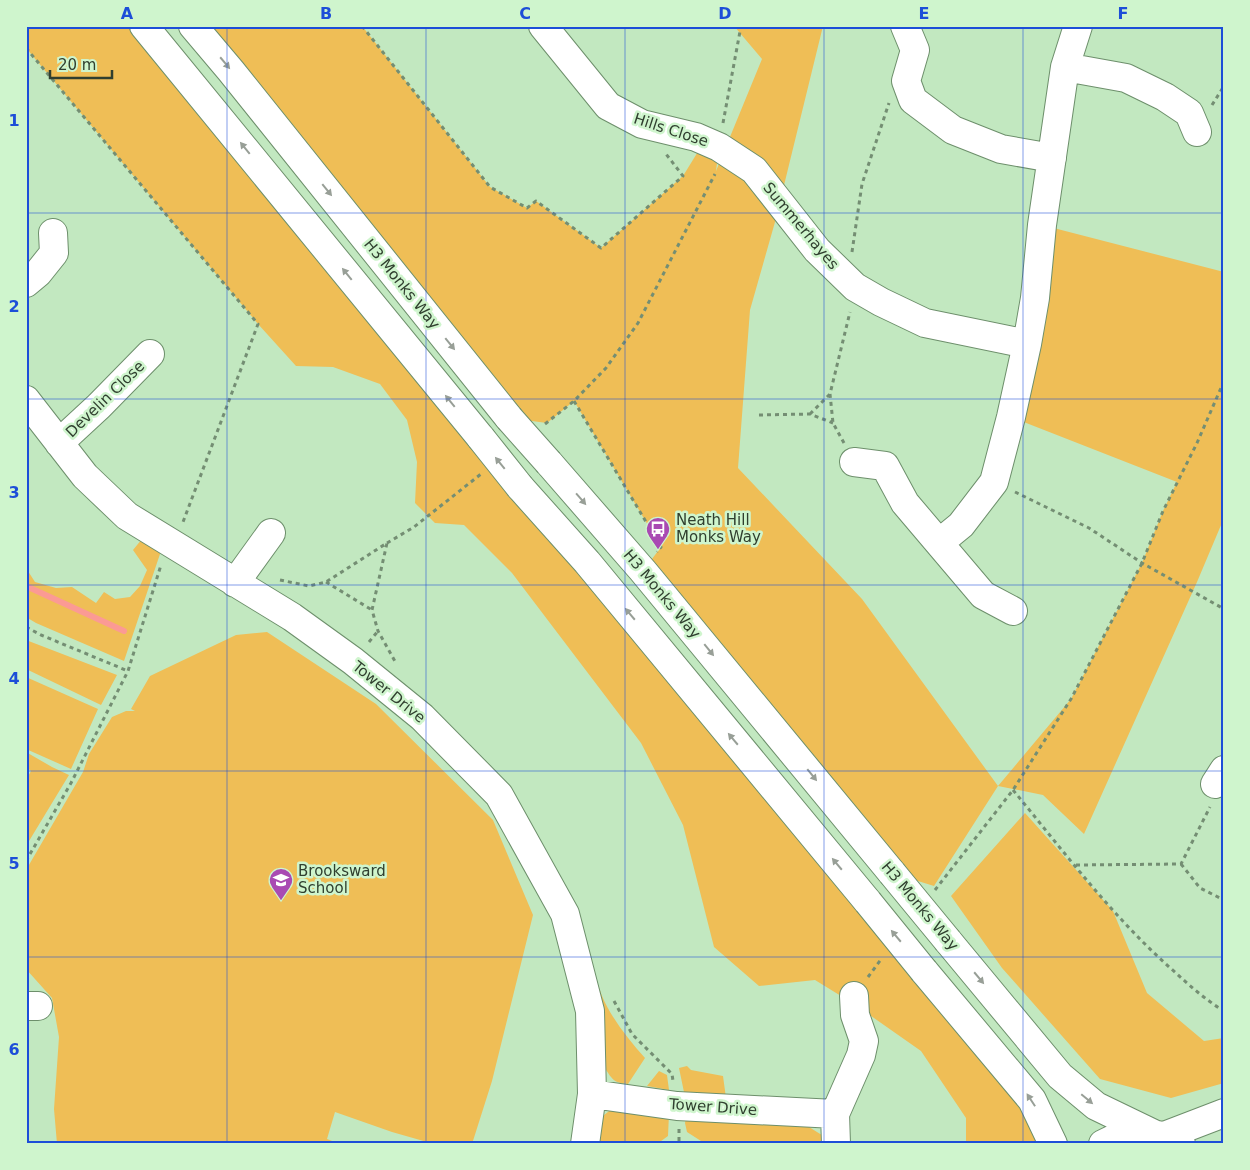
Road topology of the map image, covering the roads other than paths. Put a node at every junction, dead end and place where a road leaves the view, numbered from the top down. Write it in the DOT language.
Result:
graph roads {
  1 [pos="144,26"];
  2 [pos="193,26"];
  3 [pos="543,26"];
  4 [pos="1078,26"];
  5 [pos="910,38"];
  6 [pos="1065,67"];
  7 [pos="1197,132"];
  8 [pos="719,147"];
  9 [pos="1052,158"];
  10 [pos="53,233"];
  11 [pos="26,283"];
  12 [pos="1027,344"];
  13 [pos="150,354"];
  14 [pos="26,400"];
  15 [pos="59,443"];
  16 [pos="854,462"];
  17 [pos="271,533"];
  18 [pos="939,543"];
  19 [pos="235,583"];
  20 [pos="1014,611"];
  21 [pos="854,996"];
  22 [pos="592,1094"];
  23 [pos="1224,1113"];
  24 [pos="835,1114"];
  25 [pos="1166,1138"];
  26 [pos="585,1144"];
  27 [pos="836,1144"];
  28 [pos="1053,1144"];
  29 [pos="1103,1144"];
  28 -- 1 [label="street, one-way, bridge"];
  2 -- 25 [label="street, H3 Monks Way, one-way, bridge"];
  3 -- 8 [label="street, Hills Close"];
  4 -- 6 [label="street"];
  5 -- 9 [label="street"];
  6 -- 7 [label="street"];
  6 -- 9 [label="street"];
  8 -- 12 [label="street, Summerhayes"];
  9 -- 12 [label="street"];
  10 -- 11 [label="street"];
  12 -- 18 [label="street"];
  13 -- 15 [label="street, Develin Close"];
  14 -- 15 [label="street, Tower Drive"];
  15 -- 19 [label="street, Tower Drive"];
  16 -- 18 [label="street"];
  17 -- 19 [label="street"];
  18 -- 20 [label="street"];
  19 -- 22 [label="street, Tower Drive"];
  21 -- 24 [label="street"];
  22 -- 24 [label="street, Tower Drive"];
  22 -- 26 [label="street, Tower Drive"];
  23 -- 25 [label="street"];
  24 -- 27 [label="street"];
  25 -- 29 [label="street"];
}
